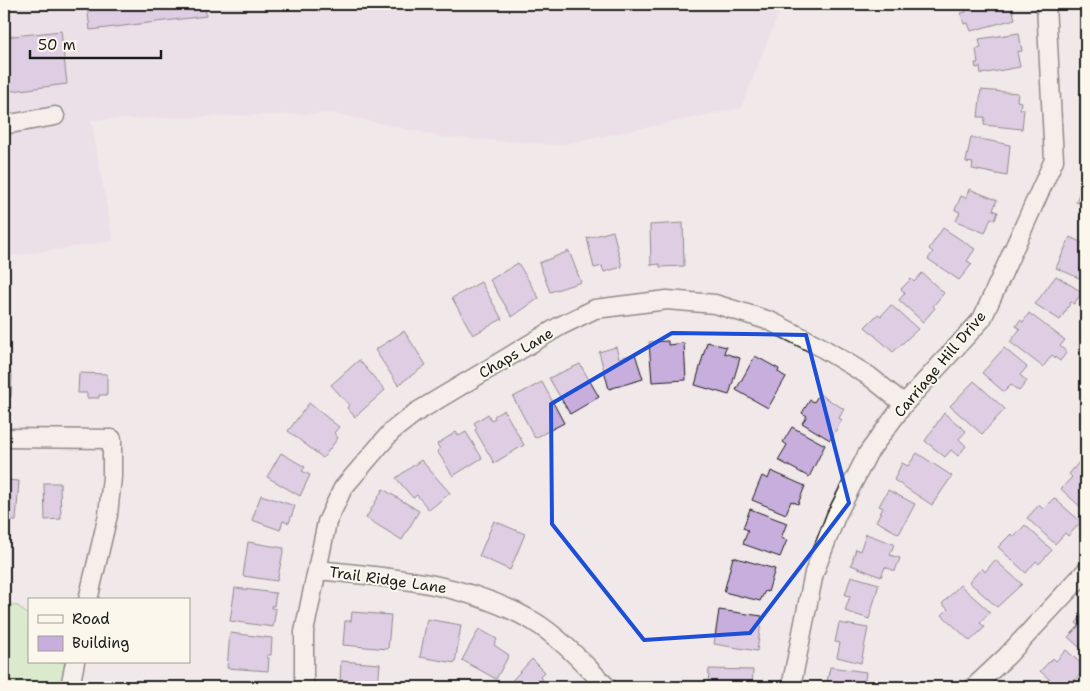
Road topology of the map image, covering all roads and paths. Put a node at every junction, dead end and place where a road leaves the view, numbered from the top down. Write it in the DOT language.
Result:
graph roads {
  1 [pos="1046,4"];
  2 [pos="55,116"];
  3 [pos="4,125"];
  4 [pos="904,404"];
  5 [pos="4,438"];
  6 [pos="317,570"];
  7 [pos="1086,571"];
  8 [pos="88,598"];
  9 [pos="75,664"];
  10 [pos="70,687"];
  11 [pos="304,687"];
  12 [pos="607,687"];
  13 [pos="791,687"];
  14 [pos="974,687"];
  1 -- 4 [label="street, Carriage Hill Drive"];
  2 -- 3 [label="street"];
  4 -- 6 [label="street, Chaps Lane"];
  4 -- 13 [label="street, Carriage Hill Drive"];
  5 -- 8 [label="street"];
  6 -- 11 [label="street, Chaps Lane"];
  6 -- 12 [label="street, Trail Ridge Lane"];
  7 -- 14 [label="street"];
  9 -- 10 [label="street"];
}
